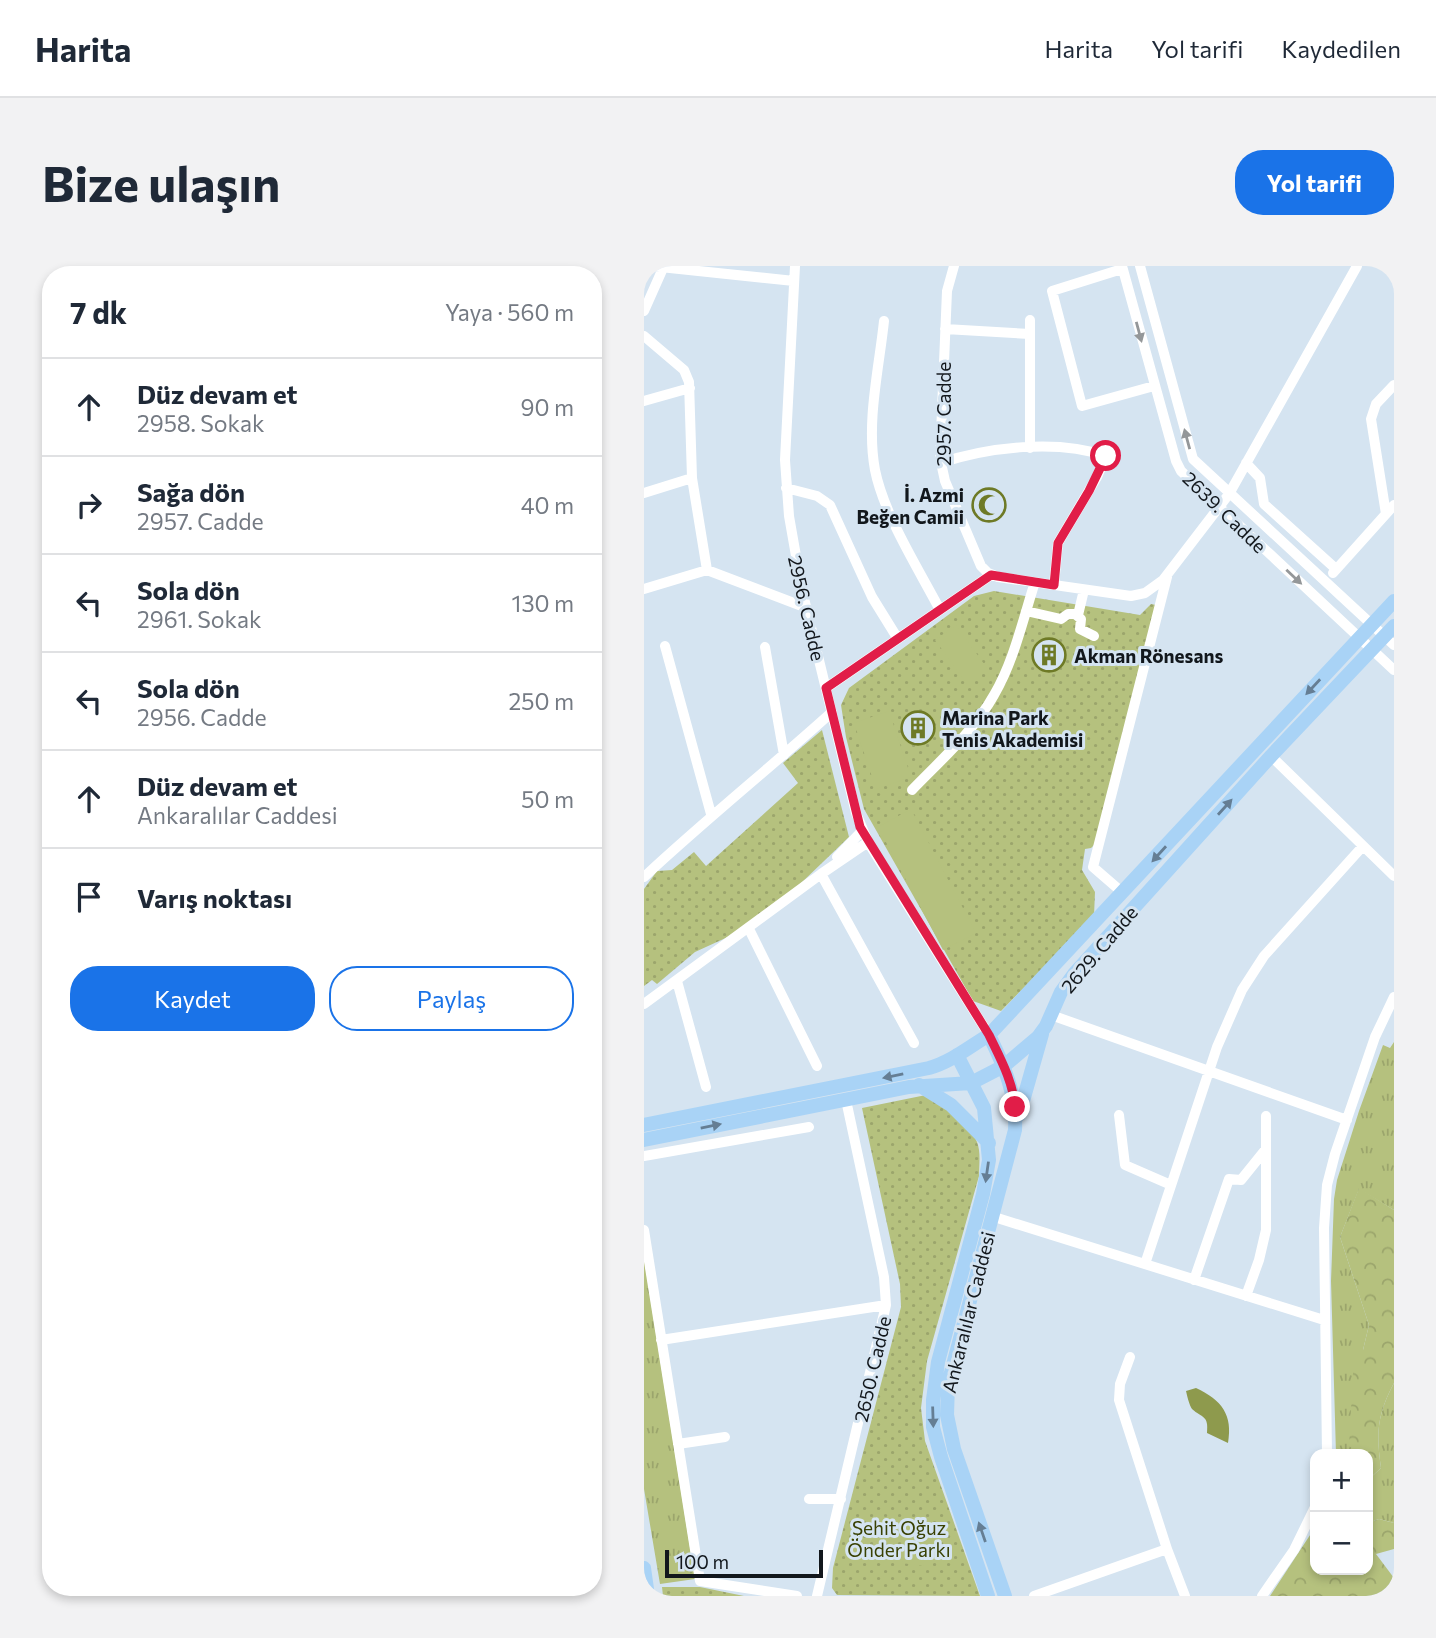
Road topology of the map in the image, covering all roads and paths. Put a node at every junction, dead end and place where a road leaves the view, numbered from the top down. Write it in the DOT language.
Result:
graph roads {
  1 [pos="795,266"];
  2 [pos="954,266"];
  3 [pos="1140,266"];
  4 [pos="1357,266"];
  5 [pos="659,267"];
  6 [pos="1122,267"];
  7 [pos="794,281"];
  8 [pos="644,310"];
  9 [pos="1030,320"];
  10 [pos="884,321"];
  11 [pos="945,329"];
  12 [pos="1030,334"];
  13 [pos="644,336"];
  14 [pos="1394,385"];
  15 [pos="1154,386"];
  16 [pos="690,388"];
  17 [pos="644,401"];
  18 [pos="1030,448"];
  19 [pos="940,463"];
  20 [pos="1246,463"];
  21 [pos="692,478"];
  22 [pos="786,488"];
  23 [pos="644,493"];
  24 [pos="1229,494"];
  25 [pos="1218,508"];
  26 [pos="1390,510"];
  27 [pos="707,569"];
  28 [pos="1336,569"];
  29 [pos="1167,574"];
  30 [pos="991,575"];
  31 [pos="1326,581"];
  32 [pos="1035,583"];
  33 [pos="1054,585"];
  34 [pos="644,589"];
  35 [pos="802,590"];
  36 [pos="1084,590"];
  37 [pos="776,596"];
  38 [pos="1394,601"];
  39 [pos="807,608"];
  40 [pos="940,610"];
  41 [pos="1026,611"];
  42 [pos="1078,615"];
  43 [pos="1372,625"];
  44 [pos="1094,636"];
  45 [pos="1391,636"];
  46 [pos="1359,637"];
  47 [pos="898,639"];
  48 [pos="665,646"];
  49 [pos="765,647"];
  50 [pos="1373,649"];
  51 [pos="1394,670"];
  52 [pos="826,688"];
  53 [pos="832,712"];
  54 [pos="784,755"];
  55 [pos="1271,756"];
  56 [pos="912,790"];
  57 [pos="711,814"];
  58 [pos="862,831"];
  59 [pos="868,842"];
  60 [pos="1363,846"];
  61 [pos="821,874"];
  62 [pos="1394,876"];
  63 [pos="644,877"];
  64 [pos="1123,893"];
  65 [pos="749,929"];
  66 [pos="677,981"];
  67 [pos="1394,997"];
  68 [pos="644,1004"];
  69 [pos="1051,1014"];
  70 [pos="1043,1030"];
  71 [pos="989,1035"];
  72 [pos="914,1043"];
  73 [pos="957,1055"];
  74 [pos="817,1066"];
  75 [pos="1004,1066"];
  76 [pos="1208,1071"];
  77 [pos="971,1083"];
  78 [pos="919,1085"];
  79 [pos="706,1087"];
  80 [pos="846,1100"];
  81 [pos="1119,1115"];
  82 [pos="1266,1116"];
  83 [pos="1347,1120"];
  84 [pos="735,1121"];
  85 [pos="644,1125"];
  86 [pos="809,1127"];
  87 [pos="1015,1130"];
  88 [pos="738,1139"];
  89 [pos="644,1140"];
  90 [pos="989,1143"];
  91 [pos="1266,1149"];
  92 [pos="644,1156"];
  93 [pos="1171,1185"];
  94 [pos="991,1216"];
  95 [pos="644,1230"];
  96 [pos="1145,1264"];
  97 [pos="1194,1280"];
  98 [pos="1246,1296"];
  99 [pos="886,1305"];
  100 [pos="1325,1320"];
  101 [pos="662,1340"];
  102 [pos="1130,1357"];
  103 [pos="725,1437"];
  104 [pos="678,1444"];
  105 [pos="1327,1449"];
  106 [pos="809,1499"];
  107 [pos="841,1499"];
  108 [pos="1313,1512"];
  109 [pos="1167,1549"];
  110 [pos="644,1568"];
  111 [pos="648,1596"];
  112 [pos="797,1596"];
  113 [pos="817,1596"];
  114 [pos="988,1596"];
  115 [pos="1005,1596"];
  116 [pos="1034,1596"];
  117 [pos="1185,1596"];
  118 [pos="1262,1596"];
  1 -- 7 [label="street, 2956. Cadde"];
  2 -- 11 [label="street, 2957. Cadde"];
  24 -- 3 [label="street, 2639. Cadde, one-way"];
  4 -- 20 [label="street"];
  5 -- 7 [label="street"];
  5 -- 8 [label="street"];
  6 -- 15 [label="street, 2639. Cadde, one-way"];
  6 -- 15 [label="street"];
  7 -- 22 [label="street, 2956. Cadde"];
  9 -- 12 [label="street"];
  10 -- 40 [label="street"];
  11 -- 12 [label="street"];
  11 -- 19 [label="street, 2957. Cadde"];
  12 -- 18 [label="street"];
  13 -- 16 [label="street"];
  14 -- 26 [label="street"];
  15 -- 25 [label="street, 2639. Cadde"];
  16 -- 17 [label="street"];
  16 -- 21 [label="street"];
  18 -- 19 [label="street"];
  18 -- 33 [label="street"];
  19 -- 30 [label="street, 2957. Cadde"];
  20 -- 24 [label="street"];
  20 -- 28 [label="street"];
  21 -- 23 [label="street"];
  21 -- 27 [label="street"];
  22 -- 35 [label="street, 2956. Cadde"];
  22 -- 47 [label="street"];
  24 -- 25 [label="street"];
  24 -- 31 [label="street, 2639. Cadde"];
  25 -- 29 [label="street"];
  25 -- 46 [label="street, 2639. Cadde, one-way"];
  26 -- 28 [label="street"];
  27 -- 34 [label="street"];
  27 -- 37 [label="street"];
  28 -- 31 [label="street"];
  29 -- 36 [label="street"];
  29 -- 64 [label="street"];
  30 -- 32 [label="street"];
  30 -- 40 [label="street"];
  31 -- 43 [label="street, 2639. Cadde"];
  32 -- 33 [label="street"];
  32 -- 41 [label="street"];
  33 -- 36 [label="street"];
  35 -- 37 [label="street"];
  35 -- 39 [label="street, 2956. Cadde"];
  36 -- 42 [label="street"];
  37 -- 39 [label="street"];
  38 -- 43 [label="main road, 2629. Cadde"];
  39 -- 52 [label="street, 2956. Cadde"];
  40 -- 47 [label="street"];
  41 -- 42 [label="street"];
  41 -- 56 [label="street"];
  42 -- 44 [label="street"];
  43 -- 45 [label="street, 2639. Cadde"];
  43 -- 46 [label="main road, 2629. Cadde"];
  45 -- 50 [label="main road, 2629. Cadde"];
  46 -- 50 [label="street, 2639. Cadde"];
  46 -- 64 [label="main road, 2629. Cadde, one-way"];
  47 -- 52 [label="street"];
  48 -- 57 [label="street"];
  49 -- 54 [label="street"];
  50 -- 51 [label="street, 2639. Cadde"];
  50 -- 55 [label="main road, 2629. Cadde"];
  52 -- 53 [label="street, 2956. Cadde"];
  53 -- 54 [label="street"];
  53 -- 58 [label="street, 2956. Cadde"];
  54 -- 57 [label="street"];
  55 -- 60 [label="street"];
  69 -- 55 [label="main road, 2629. Cadde, one-way"];
  57 -- 63 [label="street"];
  58 -- 59 [label="street, 2956. Cadde"];
  58 -- 61 [label="street"];
  59 -- 61 [label="street"];
  59 -- 71 [label="street, 2956. Cadde"];
  60 -- 62 [label="street"];
  60 -- 76 [label="street"];
  61 -- 65 [label="street"];
  61 -- 72 [label="street"];
  64 -- 71 [label="main road, 2629. Cadde"];
  65 -- 66 [label="street"];
  65 -- 74 [label="street"];
  66 -- 68 [label="street"];
  66 -- 79 [label="street"];
  67 -- 83 [label="street"];
  69 -- 70 [label="main road, 2629. Cadde"];
  69 -- 76 [label="street"];
  70 -- 75 [label="main road, 2629. Cadde"];
  70 -- 87 [label="main road"];
  71 -- 73 [label="main road, 2629. Cadde"];
  71 -- 75 [label="main road, Ankaralılar Caddesi"];
  73 -- 77 [label="main road, Ankaralılar Caddesi"];
  73 -- 85 [label="main road, 2629. Cadde, one-way"];
  75 -- 77 [label="main road, 2629. Cadde"];
  75 -- 87 [label="main road, Ankaralılar Caddesi"];
  76 -- 83 [label="street"];
  76 -- 93 [label="street"];
  77 -- 78 [label="main road, 2629. Cadde"];
  77 -- 90 [label="main road, Ankaralılar Caddesi"];
  78 -- 80 [label="main road, 2629. Cadde"];
  78 -- 90 [label="main road"];
  80 -- 84 [label="main road, 2629. Cadde"];
  80 -- 99 [label="street, 2650. Cadde"];
  81 -- 93 [label="street"];
  82 -- 91 [label="street"];
  83 -- 100 [label="street"];
  84 -- 88 [label="street"];
  89 -- 84 [label="main road, 2629. Cadde, one-way"];
  86 -- 88 [label="street"];
  87 -- 94 [label="main road, Ankaralılar Caddesi"];
  88 -- 92 [label="street"];
  90 -- 114 [label="main road, Ankaralılar Caddesi, one-way"];
  91 -- 97 [label="street"];
  91 -- 98 [label="street"];
  93 -- 96 [label="street"];
  94 -- 96 [label="street"];
  115 -- 94 [label="main road, Ankaralılar Caddesi, one-way"];
  95 -- 101 [label="street"];
  96 -- 97 [label="street"];
  97 -- 98 [label="street"];
  98 -- 100 [label="street"];
  99 -- 101 [label="street"];
  99 -- 107 [label="street, 2650. Cadde"];
  100 -- 105 [label="street"];
  101 -- 104 [label="street"];
  102 -- 109 [label="street"];
  103 -- 104 [label="street"];
  104 -- 112 [label="street"];
  106 -- 107 [label="street"];
  107 -- 113 [label="street, 2650. Cadde"];
  108 -- 118 [label="street"];
  109 -- 116 [label="street"];
  109 -- 117 [label="street"];
  110 -- 111 [label="main road"];
}
